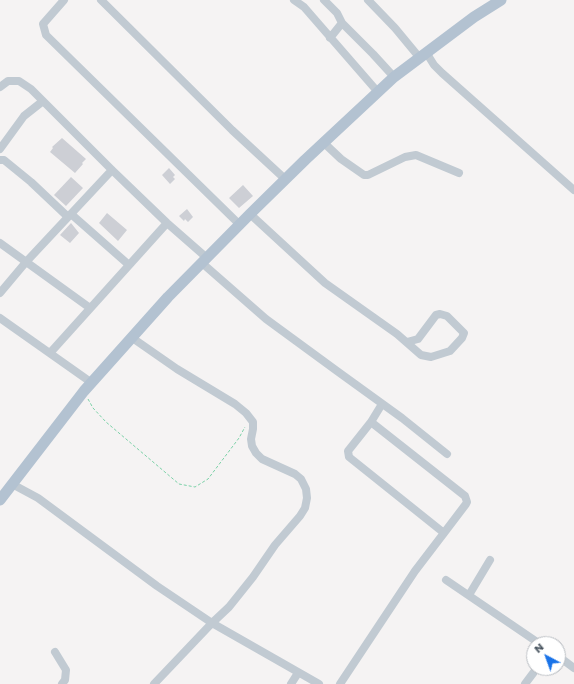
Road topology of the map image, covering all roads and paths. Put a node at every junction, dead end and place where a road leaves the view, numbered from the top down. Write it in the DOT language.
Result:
graph roads {
  1 [pos="64,0"];
  2 [pos="101,0"];
  3 [pos="294,0"];
  4 [pos="324,0"];
  5 [pos="368,0"];
  6 [pos="501,0"];
  7 [pos="342,23"];
  8 [pos="330,38"];
  9 [pos="424,54"];
  10 [pos="394,76"];
  11 [pos="0,87"];
  12 [pos="377,91"];
  13 [pos="43,101"];
  14 [pos="323,142"];
  15 [pos="0,149"];
  16 [pos="0,160"];
  17 [pos="112,170"];
  18 [pos="459,173"];
  19 [pos="285,179"];
  20 [pos="574,190"];
  21 [pos="250,214"];
  22 [pos="70,215"];
  23 [pos="167,223"];
  24 [pos="239,224"];
  25 [pos="0,243"];
  26 [pos="204,260"];
  27 [pos="26,262"];
  28 [pos="129,264"];
  29 [pos="0,293"];
  30 [pos="90,308"];
  31 [pos="0,318"];
  32 [pos="131,337"];
  33 [pos="406,342"];
  34 [pos="50,353"];
  35 [pos="92,383"];
  36 [pos="84,391"];
  37 [pos="382,404"];
  38 [pos="250,418"];
  39 [pos="371,422"];
  40 [pos="447,454"];
  41 [pos="12,484"];
  42 [pos="0,500"];
  43 [pos="444,533"];
  44 [pos="490,560"];
  45 [pos="446,580"];
  46 [pos="468,595"];
  47 [pos="212,623"];
  48 [pos="528,636"];
  49 [pos="55,652"];
  50 [pos="298,673"];
  51 [pos="62,684"];
  52 [pos="154,684"];
  53 [pos="291,684"];
  54 [pos="318,684"];
  55 [pos="340,684"];
  1 -- 24 [label="street"];
  2 -- 19 [label="street"];
  3 -- 8 [label="street"];
  4 -- 7 [label="street"];
  5 -- 9 [label="street"];
  6 -- 9 [label="main road"];
  7 -- 8 [label="street"];
  7 -- 10 [label="street"];
  8 -- 12 [label="street"];
  9 -- 10 [label="main road"];
  9 -- 20 [label="street"];
  10 -- 12 [label="main road"];
  11 -- 13 [label="street"];
  12 -- 14 [label="main road"];
  13 -- 15 [label="street"];
  13 -- 17 [label="street"];
  14 -- 18 [label="street"];
  14 -- 19 [label="main road"];
  16 -- 22 [label="street"];
  17 -- 22 [label="street"];
  17 -- 23 [label="street"];
  19 -- 21 [label="main road"];
  21 -- 24 [label="main road"];
  21 -- 33 [label="street"];
  22 -- 27 [label="street"];
  22 -- 28 [label="street"];
  23 -- 26 [label="street"];
  23 -- 28 [label="street"];
  24 -- 26 [label="main road"];
  25 -- 27 [label="street"];
  26 -- 32 [label="main road"];
  26 -- 37 [label="street"];
  27 -- 29 [label="street"];
  27 -- 30 [label="street"];
  28 -- 30 [label="street"];
  30 -- 34 [label="street"];
  31 -- 34 [label="street"];
  32 -- 35 [label="main road"];
  32 -- 38 [label="street"];
  33 -- 33 [label="street"];
  34 -- 35 [label="street"];
  35 -- 36 [label="main road"];
  36 -- 38 [label="path"];
  36 -- 41 [label="main road"];
  37 -- 39 [label="street"];
  37 -- 40 [label="street"];
  38 -- 47 [label="street"];
  39 -- 43 [label="street"];
  39 -- 43 [label="street"];
  41 -- 42 [label="main road"];
  41 -- 47 [label="street"];
  43 -- 55 [label="street"];
  44 -- 46 [label="street"];
  45 -- 46 [label="street"];
  46 -- 48 [label="street"];
  47 -- 50 [label="street"];
  47 -- 52 [label="street"];
  49 -- 51 [label="street"];
  50 -- 53 [label="street"];
  50 -- 54 [label="street"];
}
